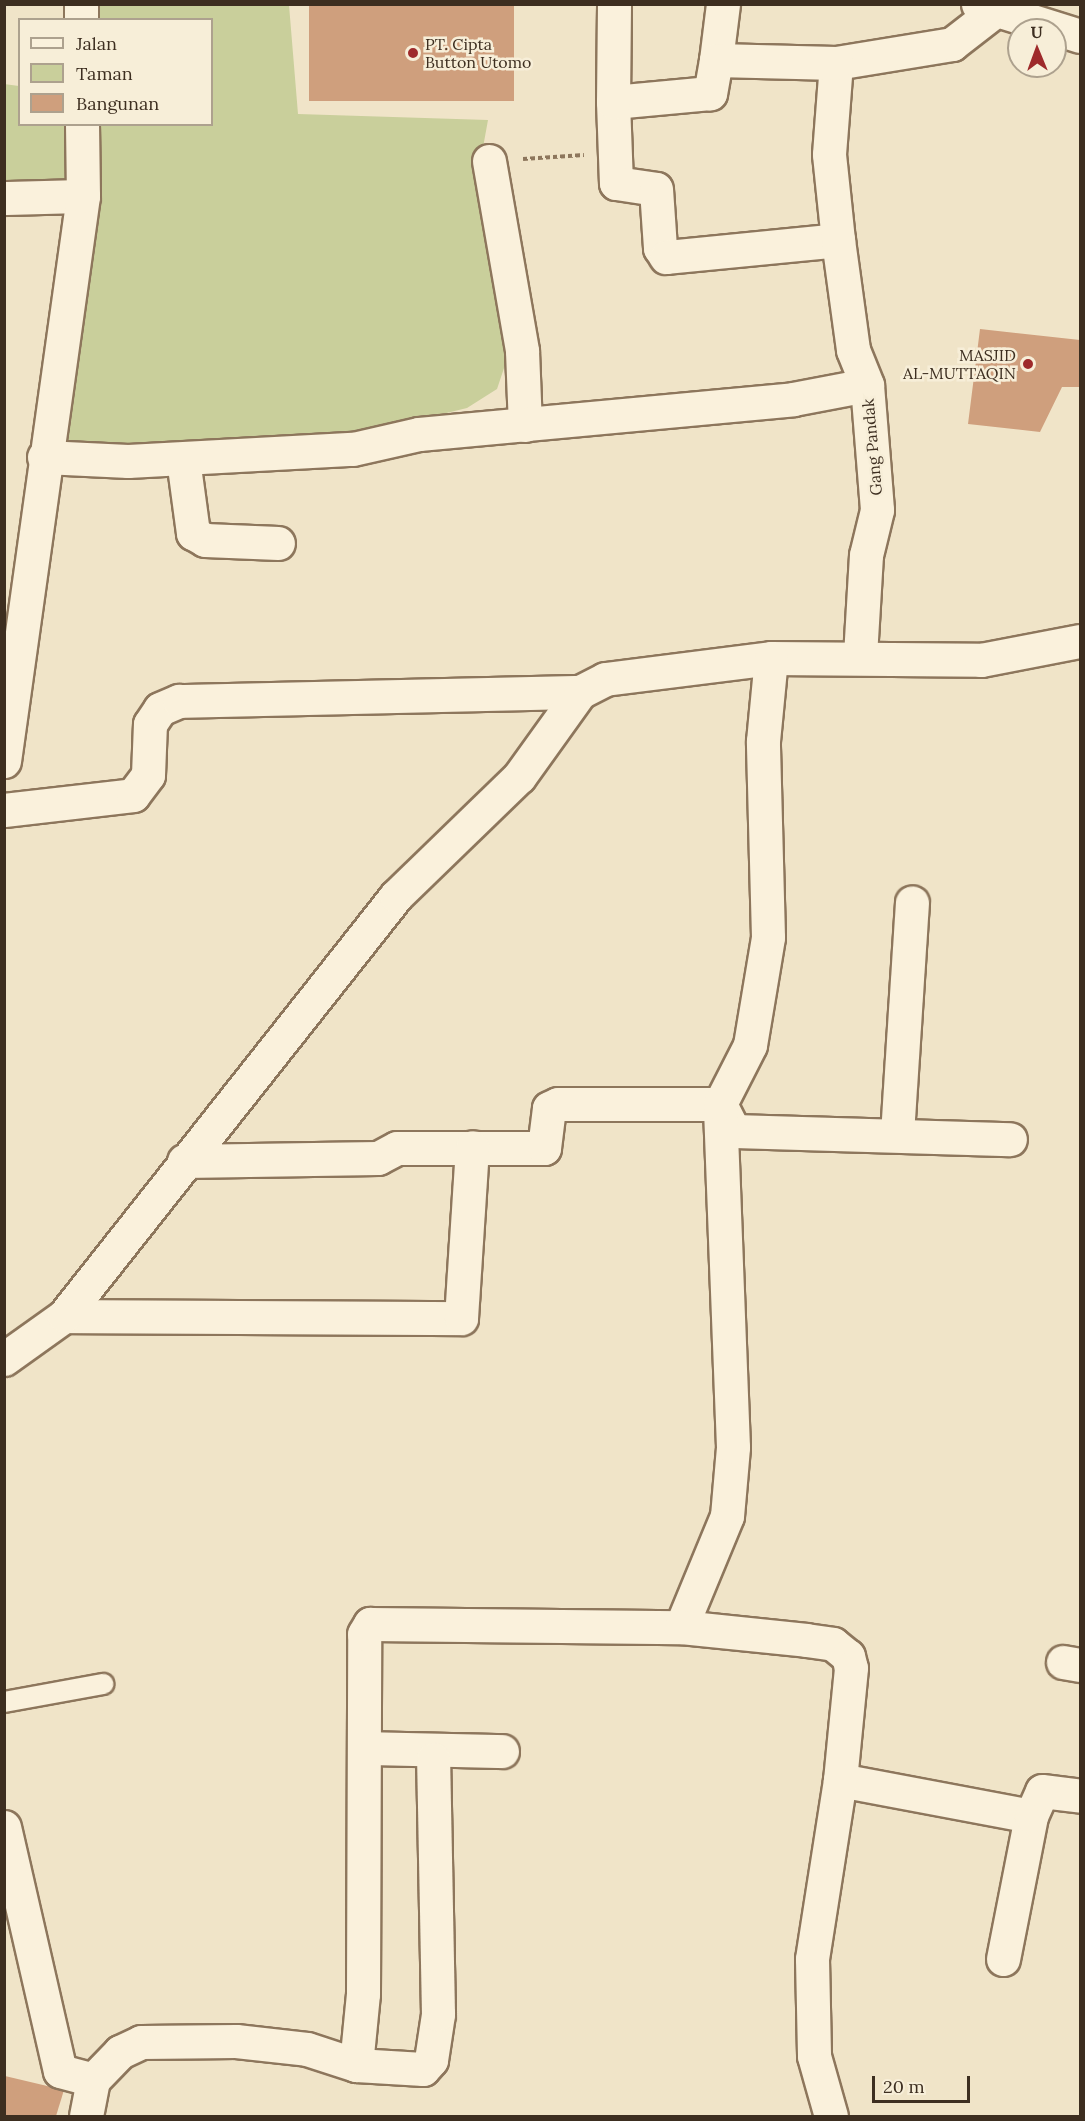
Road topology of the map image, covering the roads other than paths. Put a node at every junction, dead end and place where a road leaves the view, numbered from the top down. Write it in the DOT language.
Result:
graph roads {
  1 [pos="614,4"];
  2 [pos="723,4"];
  3 [pos="985,9"];
  4 [pos="1080,36"];
  5 [pos="716,60"];
  6 [pos="836,63"];
  7 [pos="613,102"];
  8 [pos="82,126"];
  9 [pos="489,161"];
  10 [pos="83,196"];
  11 [pos="4,198"];
  12 [pos="838,240"];
  13 [pos="867,385"];
  14 [pos="525,425"];
  15 [pos="44,457"];
  16 [pos="183,459"];
  17 [pos="278,543"];
  18 [pos="1080,640"];
  19 [pos="11,654"];
  20 [pos="860,657"];
  21 [pos="771,658"];
  22 [pos="580,692"];
  23 [pos="4,761"];
  24 [pos="4,810"];
  25 [pos="912,902"];
  26 [pos="720,1104"];
  27 [pos="897,1134"];
  28 [pos="1010,1139"];
  29 [pos="472,1147"];
  30 [pos="184,1161"];
  31 [pos="64,1316"];
  32 [pos="4,1359"];
  33 [pos="681,1627"];
  34 [pos="104,1684"];
  35 [pos="4,1702"];
  36 [pos="366,1748"];
  37 [pos="502,1751"];
  38 [pos="434,1759"];
  39 [pos="840,1780"];
  40 [pos="1080,1796"];
  41 [pos="1031,1816"];
  42 [pos="4,1827"];
  43 [pos="1003,1959"];
  44 [pos="356,2065"];
  45 [pos="93,2080"];
  46 [pos="86,2116"];
  47 [pos="831,2116"];
  1 -- 7 [label="street"];
  2 -- 5 [label="street"];
  3 -- 4 [label="street"];
  3 -- 6 [label="street"];
  5 -- 6 [label="street"];
  5 -- 7 [label="street"];
  6 -- 12 [label="street, Gang Pandak"];
  7 -- 12 [label="street"];
  8 -- 10 [label="street"];
  9 -- 14 [label="street"];
  10 -- 11 [label="street"];
  10 -- 15 [label="street"];
  12 -- 13 [label="street, Gang Pandak"];
  13 -- 14 [label="street"];
  13 -- 20 [label="street, Gang Pandak"];
  14 -- 16 [label="street"];
  15 -- 16 [label="street"];
  15 -- 19 [label="street"];
  16 -- 17 [label="street"];
  18 -- 20 [label="street"];
  19 -- 23 [label="street"];
  20 -- 21 [label="street"];
  21 -- 22 [label="street"];
  21 -- 26 [label="street"];
  22 -- 24 [label="street"];
  22 -- 30 [label="street"];
  25 -- 27 [label="street"];
  26 -- 27 [label="street"];
  26 -- 29 [label="street"];
  26 -- 33 [label="street"];
  27 -- 28 [label="street"];
  29 -- 30 [label="street"];
  29 -- 31 [label="street"];
  30 -- 31 [label="street"];
  31 -- 32 [label="street"];
  33 -- 36 [label="street"];
  33 -- 39 [label="street"];
  34 -- 35 [label="lane"];
  36 -- 37 [label="street"];
  36 -- 44 [label="street"];
  38 -- 44 [label="street"];
  39 -- 41 [label="street"];
  39 -- 47 [label="street"];
  40 -- 41 [label="street"];
  41 -- 43 [label="street"];
  42 -- 45 [label="street"];
  44 -- 45 [label="street"];
  45 -- 46 [label="street"];
}
